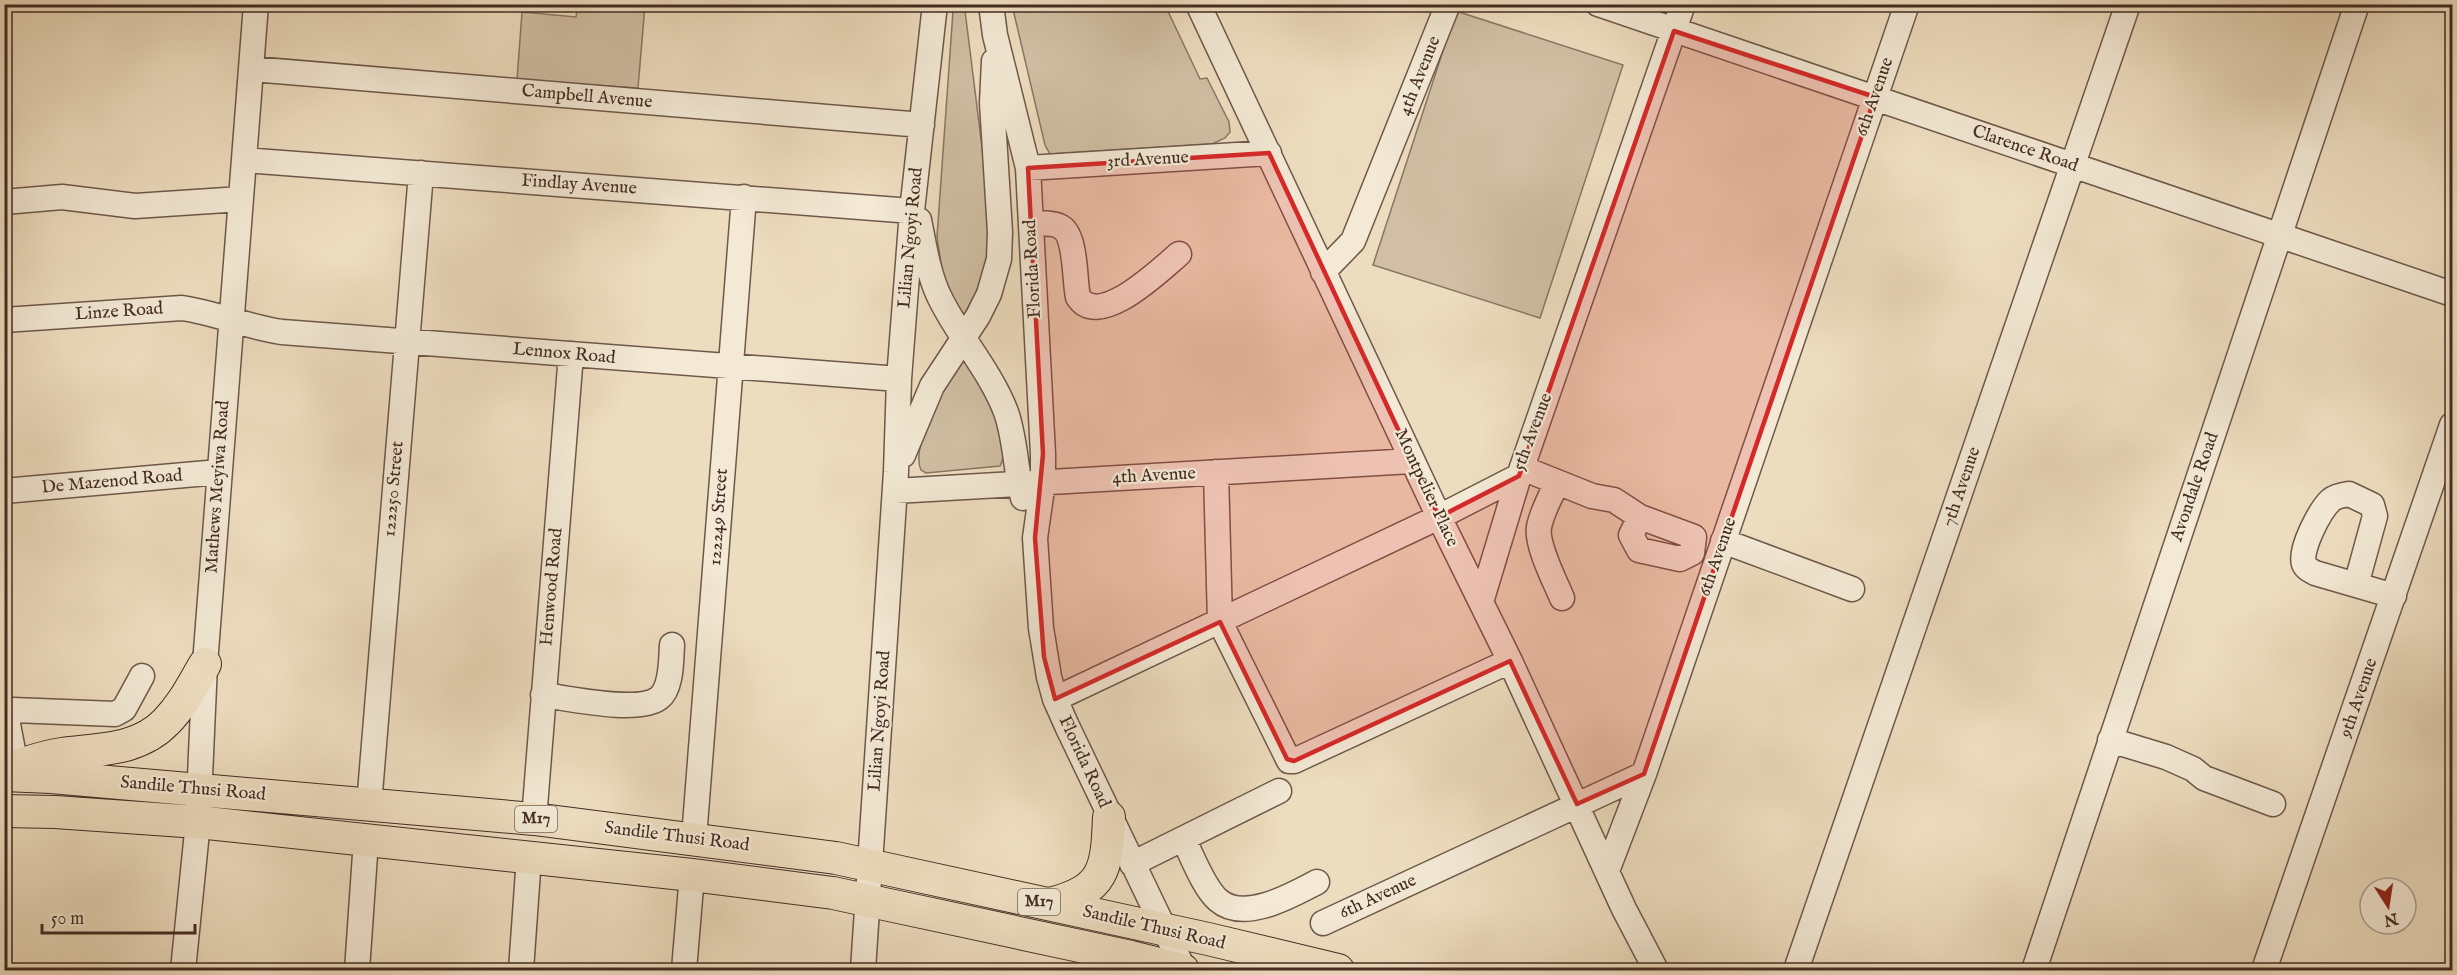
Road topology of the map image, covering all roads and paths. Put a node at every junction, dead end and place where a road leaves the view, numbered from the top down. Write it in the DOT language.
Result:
graph roads {
  1 [pos="256,4"];
  2 [pos="935,4"];
  3 [pos="991,4"];
  4 [pos="1198,4"];
  5 [pos="1448,4"];
  6 [pos="1598,4"];
  7 [pos="1683,4"];
  8 [pos="1906,4"];
  9 [pos="2128,4"];
  10 [pos="2357,4"];
  11 [pos="1674,31"];
  12 [pos="995,35"];
  13 [pos="252,69"];
  14 [pos="1875,97"];
  15 [pos="922,125"];
  16 [pos="1269,153"];
  17 [pos="244,160"];
  18 [pos="2073,166"];
  19 [pos="1028,168"];
  20 [pos="421,173"];
  21 [pos="744,197"];
  22 [pos="241,199"];
  23 [pos="4,202"];
  24 [pos="913,202"];
  25 [pos="1031,224"];
  26 [pos="2281,237"];
  27 [pos="1179,254"];
  28 [pos="1323,272"];
  29 [pos="2452,294"];
  30 [pos="4,320"];
  31 [pos="231,320"];
  32 [pos="964,337"];
  33 [pos="406,342"];
  34 [pos="571,354"];
  35 [pos="730,368"];
  36 [pos="899,380"];
  37 [pos="2452,425"];
  38 [pos="1412,461"];
  39 [pos="219,472"];
  40 [pos="1216,472"];
  41 [pos="1520,472"];
  42 [pos="896,481"];
  43 [pos="1031,483"];
  44 [pos="1557,483"];
  45 [pos="4,491"];
  46 [pos="1640,517"];
  47 [pos="1439,518"];
  48 [pos="1724,541"];
  49 [pos="2356,585"];
  50 [pos="1852,589"];
  51 [pos="2394,596"];
  52 [pos="1562,598"];
  53 [pos="1481,602"];
  54 [pos="1220,621"];
  55 [pos="672,645"];
  56 [pos="1510,661"];
  57 [pos="205,664"];
  58 [pos="142,676"];
  59 [pos="543,695"];
  60 [pos="1055,699"];
  61 [pos="2110,740"];
  62 [pos="8,770"];
  63 [pos="1644,774"];
  64 [pos="200,789"];
  65 [pos="1279,791"];
  66 [pos="1577,804"];
  67 [pos="2273,804"];
  68 [pos="369,805"];
  69 [pos="4,811"];
  70 [pos="1109,817"];
  71 [pos="534,819"];
  72 [pos="198,822"];
  73 [pos="694,838"];
  74 [pos="366,840"];
  75 [pos="1184,840"];
  76 [pos="529,857"];
  77 [pos="870,864"];
  78 [pos="1132,864"];
  79 [pos="1607,870"];
  80 [pos="692,875"];
  81 [pos="1317,882"];
  82 [pos="868,900"];
  83 [pos="1050,904"];
  84 [pos="1323,923"];
  85 [pos="1164,930"];
  86 [pos="183,970"];
  87 [pos="357,970"];
  88 [pos="521,970"];
  89 [pos="684,970"];
  90 [pos="863,970"];
  91 [pos="1184,970"];
  92 [pos="1338,970"];
  93 [pos="1656,970"];
  94 [pos="1796,970"];
  95 [pos="2034,970"];
  96 [pos="2265,970"];
  1 -- 13 [label="street, Mathews Meyiwa Road"];
  2 -- 15 [label="street, Lilian Ngoyi Road"];
  3 -- 12 [label="street, Florida Road"];
  4 -- 16 [label="street, Montpelier Place"];
  5 -- 28 [label="street, 4th Avenue"];
  6 -- 11 [label="street, Clarence Road"];
  7 -- 11 [label="street, 5th Avenue"];
  8 -- 14 [label="street, 6th Avenue"];
  9 -- 18 [label="street, 7th Avenue"];
  10 -- 26 [label="street, Avondale Road"];
  11 -- 14 [label="street, Clarence Road"];
  11 -- 41 [label="street, 5th Avenue"];
  12 -- 19 [label="street, Florida Road"];
  12 -- 32 [label="street, Lilian Ngoyi Road"];
  13 -- 15 [label="street, Campbell Avenue"];
  13 -- 17 [label="street, Mathews Meyiwa Road"];
  14 -- 18 [label="street, Clarence Road"];
  14 -- 48 [label="street, 6th Avenue"];
  15 -- 24 [label="street, Lilian Ngoyi Road"];
  16 -- 19 [label="street, 3rd Avenue"];
  16 -- 28 [label="street, Montpelier Place"];
  17 -- 20 [label="street, Findlay Avenue"];
  17 -- 22 [label="street, Mathews Meyiwa Road"];
  18 -- 26 [label="street, Clarence Road"];
  18 -- 94 [label="street, 7th Avenue"];
  19 -- 25 [label="street, Florida Road"];
  20 -- 21 [label="street, Findlay Avenue"];
  20 -- 33 [label="street, 122250 Street"];
  21 -- 24 [label="street, Findlay Avenue"];
  21 -- 35 [label="street, 122249 Street"];
  22 -- 23 [label="street"];
  22 -- 31 [label="street, Mathews Meyiwa Road"];
  24 -- 32 [label="street, Florida Road"];
  24 -- 36 [label="street, Lilian Ngoyi Road"];
  25 -- 27 [label="street"];
  25 -- 43 [label="street, Florida Road"];
  26 -- 29 [label="street, Clarence Road"];
  26 -- 61 [label="street, Avondale Road"];
  28 -- 38 [label="street, Montpelier Place"];
  30 -- 31 [label="street, Linze Road"];
  31 -- 33 [label="street, Lennox Road"];
  31 -- 39 [label="street, Mathews Meyiwa Road"];
  32 -- 42 [label="street, Lilian Ngoyi Road"];
  32 -- 43 [label="street, Florida Road"];
  33 -- 34 [label="street, Lennox Road"];
  33 -- 68 [label="street, 122250 Street"];
  34 -- 35 [label="street, Lennox Road"];
  34 -- 59 [label="street, Henwood Road"];
  35 -- 36 [label="street, Lennox Road"];
  35 -- 73 [label="street, 122249 Street"];
  36 -- 42 [label="street, Lilian Ngoyi Road"];
  37 -- 51 [label="street, 9th Avenue"];
  38 -- 40 [label="street, 4th Avenue"];
  38 -- 47 [label="street, Montpelier Place"];
  39 -- 45 [label="street, De Mazenod Road"];
  39 -- 57 [label="street, Mathews Meyiwa Road"];
  40 -- 43 [label="street, 4th Avenue"];
  40 -- 54 [label="street"];
  41 -- 44 [label="street"];
  41 -- 47 [label="street, 5th Avenue"];
  41 -- 53 [label="street"];
  42 -- 43 [label="street, 4th Avenue"];
  42 -- 77 [label="street, Lilian Ngoyi Road"];
  43 -- 60 [label="street, Florida Road"];
  44 -- 46 [label="street"];
  44 -- 52 [label="street"];
  47 -- 53 [label="street, Montpelier Place"];
  47 -- 54 [label="street, 5th Avenue"];
  48 -- 50 [label="street"];
  48 -- 63 [label="street, 6th Avenue"];
  49 -- 51 [label="street"];
  51 -- 96 [label="street, 9th Avenue"];
  53 -- 56 [label="street, Montpelier Place"];
  54 -- 56 [label="street"];
  54 -- 60 [label="street, 5th Avenue"];
  55 -- 59 [label="street"];
  56 -- 66 [label="street, Montpelier Place"];
  57 -- 62 [label="main road"];
  57 -- 64 [label="street, Mathews Meyiwa Road"];
  58 -- 62 [label="street"];
  59 -- 71 [label="street, Henwood Road"];
  60 -- 70 [label="street, Florida Road"];
  61 -- 67 [label="street"];
  61 -- 95 [label="street, Avondale Road"];
  62 -- 64 [label="main road, Sandile Thusi Road / M17"];
  63 -- 66 [label="street, 6th Avenue"];
  63 -- 79 [label="street"];
  64 -- 68 [label="main road, Sandile Thusi Road / M17"];
  64 -- 72 [label="street, Mathews Meyiwa Road"];
  65 -- 75 [label="street"];
  66 -- 79 [label="street, Montpelier Place"];
  66 -- 84 [label="street, 6th Avenue"];
  68 -- 71 [label="main road, Sandile Thusi Road / M17"];
  69 -- 72 [label="main road, Sandile Thusi Road / M17"];
  70 -- 78 [label="street, Florida Road"];
  70 -- 83 [label="main road"];
  71 -- 73 [label="main road, Sandile Thusi Road / M17"];
  72 -- 74 [label="main road, Sandile Thusi Road / M17"];
  72 -- 86 [label="street, Mathews Meyiwa Road"];
  73 -- 77 [label="main road, Sandile Thusi Road / M17"];
  74 -- 76 [label="main road, Sandile Thusi Road / M17"];
  74 -- 87 [label="street"];
  75 -- 78 [label="street"];
  75 -- 81 [label="street"];
  76 -- 80 [label="main road, Sandile Thusi Road / M17"];
  76 -- 88 [label="street"];
  77 -- 82 [label="street, Lilian Ngoyi Road"];
  77 -- 83 [label="main road, Sandile Thusi Road / M17"];
  78 -- 85 [label="street, Florida Road"];
  79 -- 93 [label="street, Montpelier Place"];
  80 -- 82 [label="main road, Sandile Thusi Road / M17"];
  80 -- 89 [label="street"];
  82 -- 90 [label="street, Lilian Ngoyi Road"];
  82 -- 91 [label="main road, Sandile Thusi Road / M17"];
  83 -- 85 [label="main road, Sandile Thusi Road / M17"];
  85 -- 91 [label="street, Florida Road"];
  85 -- 92 [label="main road, Sandile Thusi Road / M17"];
}
